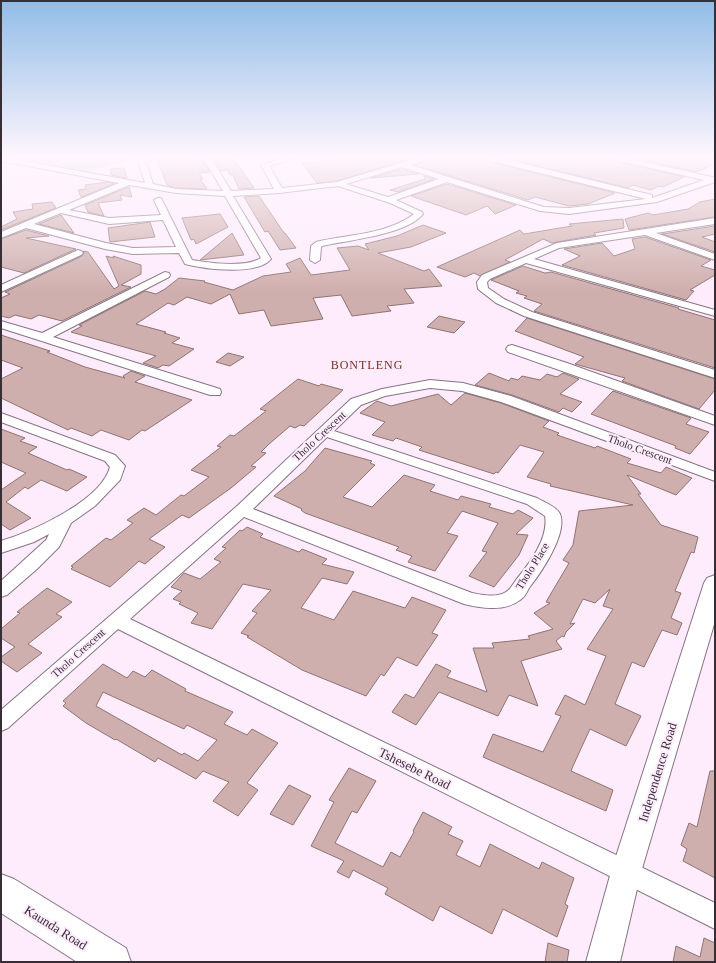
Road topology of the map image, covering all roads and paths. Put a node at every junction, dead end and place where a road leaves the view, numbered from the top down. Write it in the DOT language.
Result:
graph roads {
  1 [pos="81,201"];
  2 [pos="158,201"];
  3 [pos="231,201"];
  4 [pos="390,201"];
  5 [pos="517,201"];
  6 [pos="650,201"];
  7 [pos="59,210"];
  8 [pos="165,217"];
  9 [pos="715,221"];
  10 [pos="27,225"];
  11 [pos="648,232"];
  12 [pos="1,235"];
  13 [pos="182,250"];
  14 [pos="78,253"];
  15 [pos="715,257"];
  16 [pos="315,260"];
  17 [pos="526,260"];
  18 [pos="164,275"];
  19 [pos="1,289"];
  20 [pos="715,313"];
  21 [pos="2,325"];
  22 [pos="43,337"];
  23 [pos="512,350"];
  24 [pos="715,374"];
  25 [pos="215,392"];
  26 [pos="1,417"];
  27 [pos="715,421"];
  28 [pos="324,432"];
  29 [pos="715,477"];
  30 [pos="242,510"];
  31 [pos="64,520"];
  32 [pos="1,547"];
  33 [pos="715,583"];
  34 [pos="1,591"];
  35 [pos="116,620"];
  36 [pos="1,722"];
  37 [pos="626,872"];
  38 [pos="1,892"];
  39 [pos="715,916"];
  40 [pos="112,962"];
  41 [pos="603,962"];
  1 -- 7 [label="street"];
  2 -- 8 [label="street"];
  3 -- 13 [label="street"];
  4 -- 16 [label="street"];
  5 -- 6 [label="street"];
  7 -- 8 [label="street"];
  7 -- 10 [label="street"];
  8 -- 13 [label="street"];
  9 -- 11 [label="street"];
  10 -- 12 [label="street"];
  10 -- 13 [label="street"];
  11 -- 15 [label="street"];
  11 -- 17 [label="street"];
  14 -- 19 [label="street"];
  17 -- 20 [label="street"];
  17 -- 24 [label="street"];
  18 -- 22 [label="street"];
  21 -- 22 [label="street"];
  22 -- 25 [label="street"];
  23 -- 27 [label="street"];
  26 -- 31 [label="street"];
  28 -- 29 [label="street, Tholo Crescent"];
  28 -- 30 [label="street, Tholo Crescent"];
  28 -- 30 [label="street, Tholo Place"];
  30 -- 35 [label="street, Tholo Crescent"];
  31 -- 32 [label="street"];
  31 -- 34 [label="street"];
  33 -- 37 [label="street, Independence Road"];
  35 -- 36 [label="street, Tholo Crescent"];
  35 -- 37 [label="street, Tshesebe Road"];
  37 -- 39 [label="street, Tshesebe Road"];
  37 -- 41 [label="street, Independence Road"];
  38 -- 40 [label="main road, Kaunda Road"];
}
